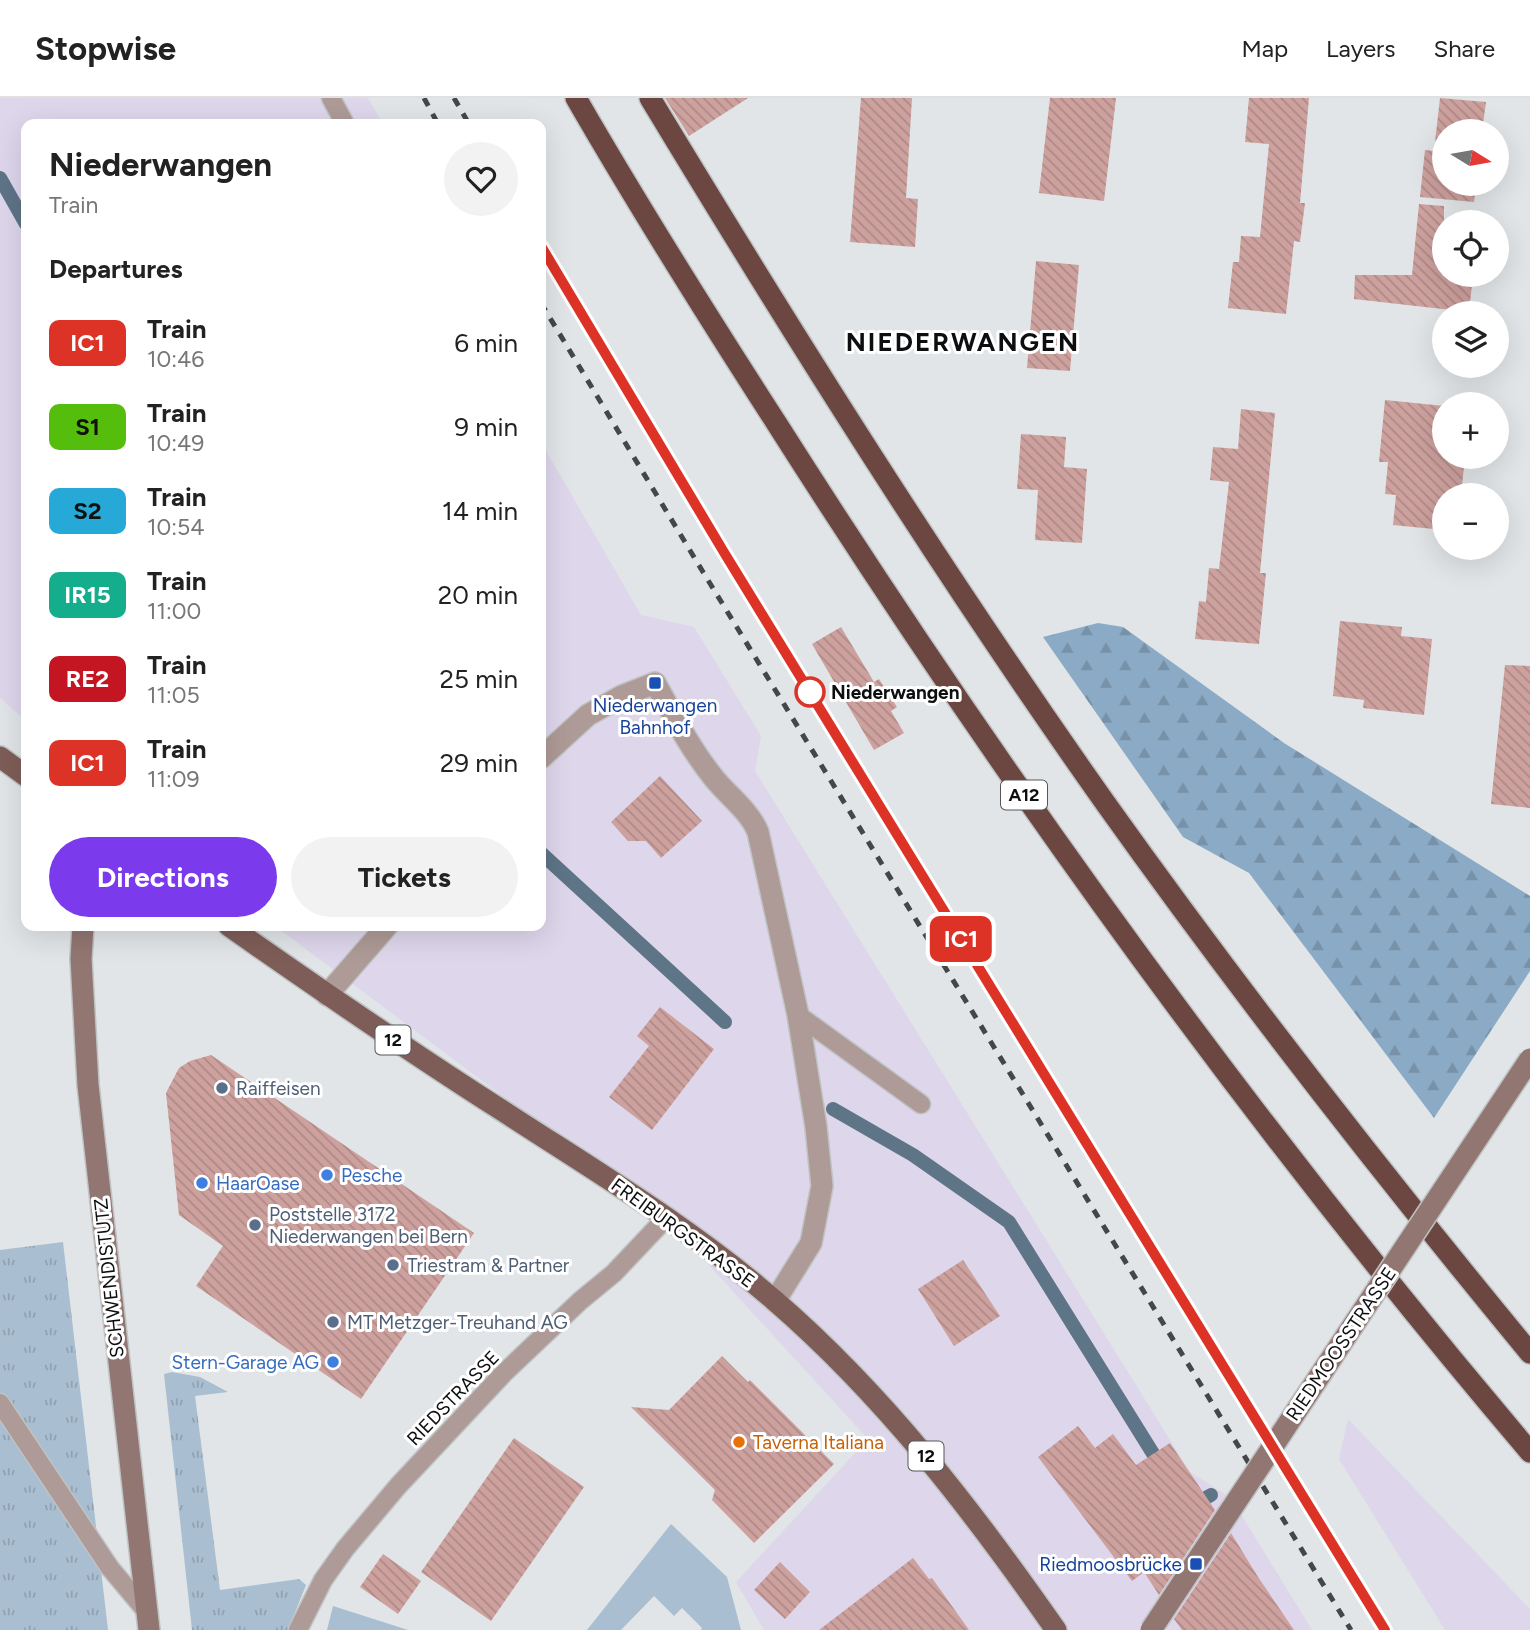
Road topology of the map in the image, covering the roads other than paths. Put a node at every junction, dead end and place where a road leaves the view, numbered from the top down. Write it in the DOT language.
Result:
graph roads {
  1 [pos="331,98"];
  2 [pos="576,98"];
  3 [pos="650,98"];
  4 [pos="342,119"];
  5 [pos="546,753"];
  6 [pos="0,757"];
  7 [pos="21,772"];
  8 [pos="83,931"];
  9 [pos="236,931"];
  10 [pos="383,931"];
  11 [pos="327,995"];
  12 [pos="798,1015"];
  13 [pos="1530,1059"];
  14 [pos="921,1104"];
  15 [pos="666,1218"];
  16 [pos="775,1301"];
  17 [pos="1530,1353"];
  18 [pos="0,1403"];
  19 [pos="1530,1452"];
  20 [pos="148,1621"];
  21 [pos="298,1630"];
  22 [pos="1056,1630"];
  23 [pos="1151,1630"];
  1 -- 4 [label="lane"];
  2 -- 19 [label="highway, A12"];
  3 -- 17 [label="highway"];
  5 -- 12 [label="street"];
  6 -- 7 [label="main road"];
  8 -- 20 [label="main road, SCHWENDISTUTZ"];
  9 -- 11 [label="main road, FREIBURGSTRASSE / 12"];
  10 -- 11 [label="street"];
  11 -- 15 [label="main road, FREIBURGSTRASSE / 12"];
  12 -- 14 [label="lane"];
  12 -- 16 [label="street"];
  13 -- 23 [label="main road, RIEDMOOSSTRASSE, bridge"];
  15 -- 16 [label="main road, FREIBURGSTRASSE / 12"];
  15 -- 21 [label="lane, RIEDSTRASSE"];
  16 -- 22 [label="main road, FREIBURGSTRASSE / 12"];
  18 -- 20 [label="lane"];
}
